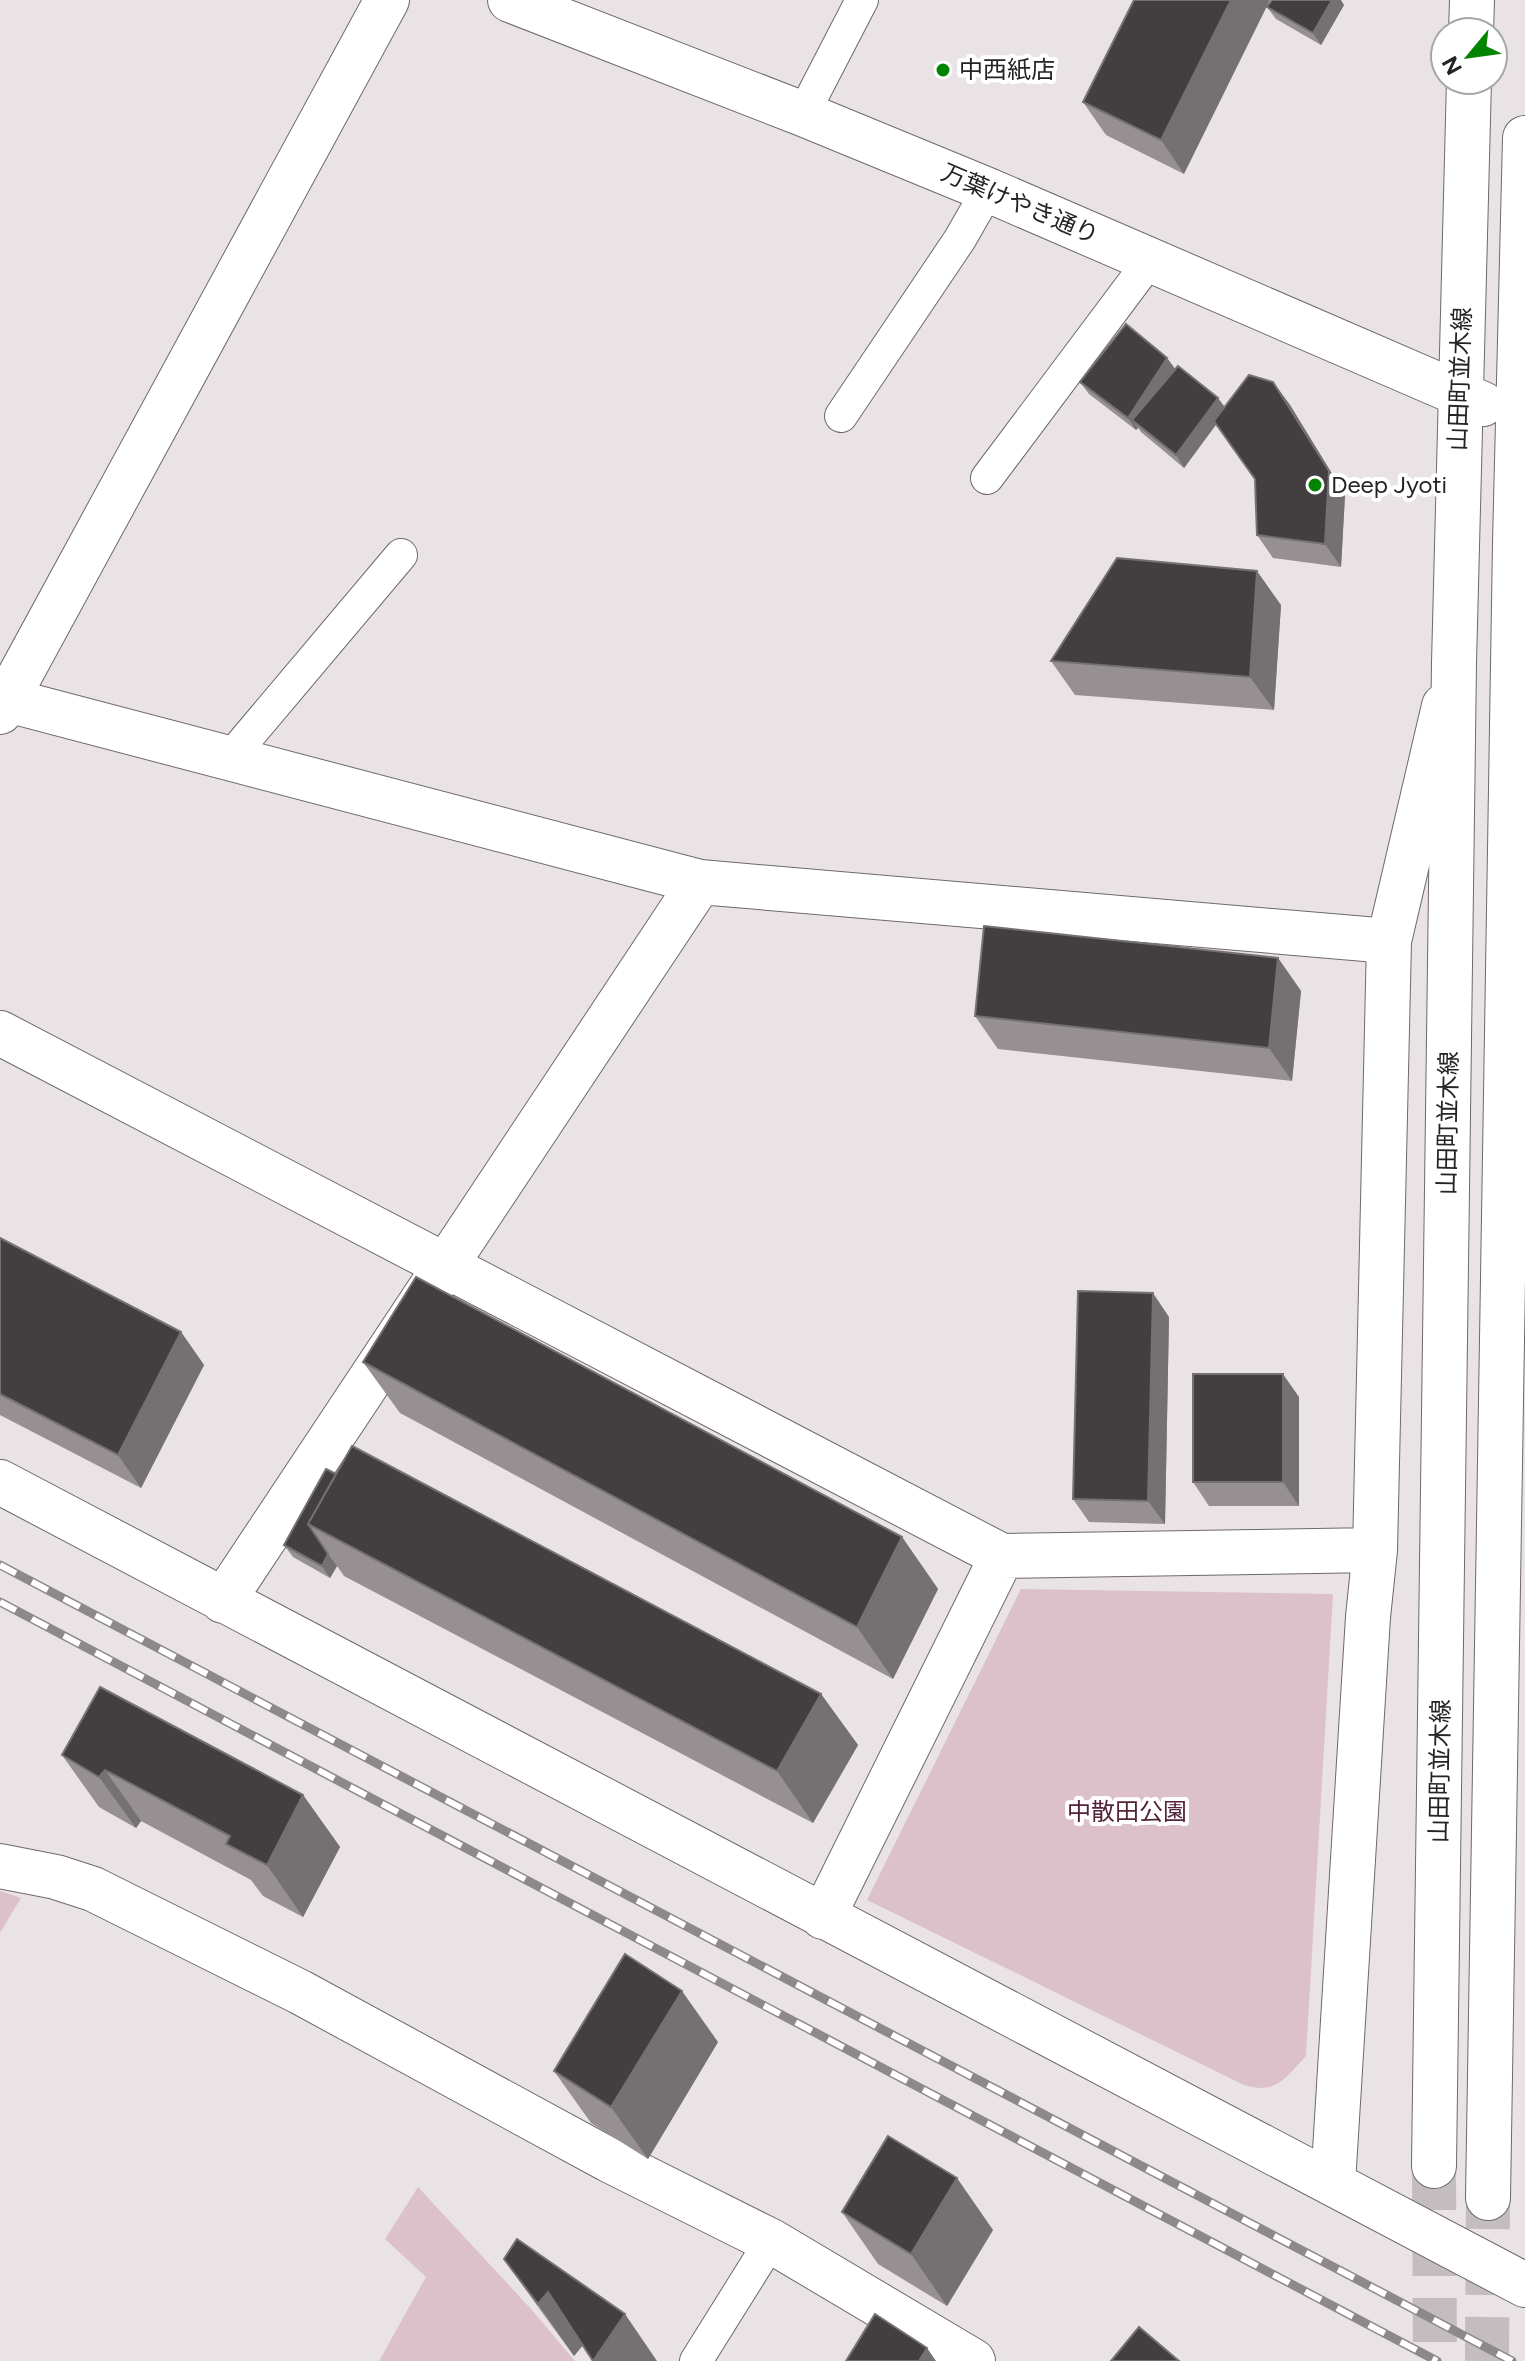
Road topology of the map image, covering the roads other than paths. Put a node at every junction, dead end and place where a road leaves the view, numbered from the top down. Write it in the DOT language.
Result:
graph roads {
  1 [pos="387,0"];
  2 [pos="510,0"];
  3 [pos="862,0"];
  4 [pos="1469,96"];
  5 [pos="803,114"];
  6 [pos="1525,138"];
  7 [pos="988,190"];
  8 [pos="1151,259"];
  9 [pos="1460,394"];
  10 [pos="841,416"];
  11 [pos="1521,420"];
  12 [pos="987,478"];
  13 [pos="401,555"];
  14 [pos="1454,663"];
  15 [pos="2,704"];
  16 [pos="1512,750"];
  17 [pos="229,759"];
  18 [pos="1525,829"];
  19 [pos="700,882"];
  20 [pos="1389,941"];
  21 [pos="0,1033"];
  22 [pos="446,1265"];
  23 [pos="0,1482"];
  24 [pos="1375,1550"];
  25 [pos="1002,1556"];
  26 [pos="223,1601"];
  27 [pos="0,1866"];
  28 [pos="823,1917"];
  29 [pos="1434,2166"];
  30 [pos="1333,2183"];
  31 [pos="1488,2198"];
  32 [pos="771,2241"];
  33 [pos="1525,2285"];
  34 [pos="696,2361"];
  35 [pos="973,2361"];
  1 -- 15 [label="street"];
  2 -- 5 [label="street, 万葉けやき通り"];
  3 -- 5 [label="lane"];
  4 -- 9 [label="street, 山田町並木線"];
  5 -- 7 [label="street, 万葉けやき通り"];
  6 -- 11 [label="street"];
  7 -- 8 [label="street, 万葉けやき通り"];
  7 -- 10 [label="lane"];
  8 -- 9 [label="street, 万葉けやき通り"];
  8 -- 12 [label="lane"];
  9 -- 11 [label="street, 万葉けやき通り"];
  9 -- 14 [label="street, 山田町並木線"];
  11 -- 16 [label="street"];
  13 -- 17 [label="lane"];
  14 -- 20 [label="street"];
  14 -- 29 [label="street, 山田町並木線"];
  15 -- 17 [label="street"];
  16 -- 18 [label="street"];
  16 -- 31 [label="street"];
  17 -- 19 [label="street"];
  19 -- 20 [label="street"];
  19 -- 22 [label="street"];
  20 -- 24 [label="street"];
  21 -- 22 [label="street"];
  22 -- 25 [label="street"];
  22 -- 26 [label="street"];
  23 -- 26 [label="street"];
  24 -- 25 [label="street"];
  24 -- 30 [label="street"];
  25 -- 28 [label="street"];
  26 -- 28 [label="street"];
  27 -- 32 [label="street"];
  28 -- 30 [label="street"];
  30 -- 33 [label="street"];
  32 -- 34 [label="lane"];
  32 -- 35 [label="street"];
}
